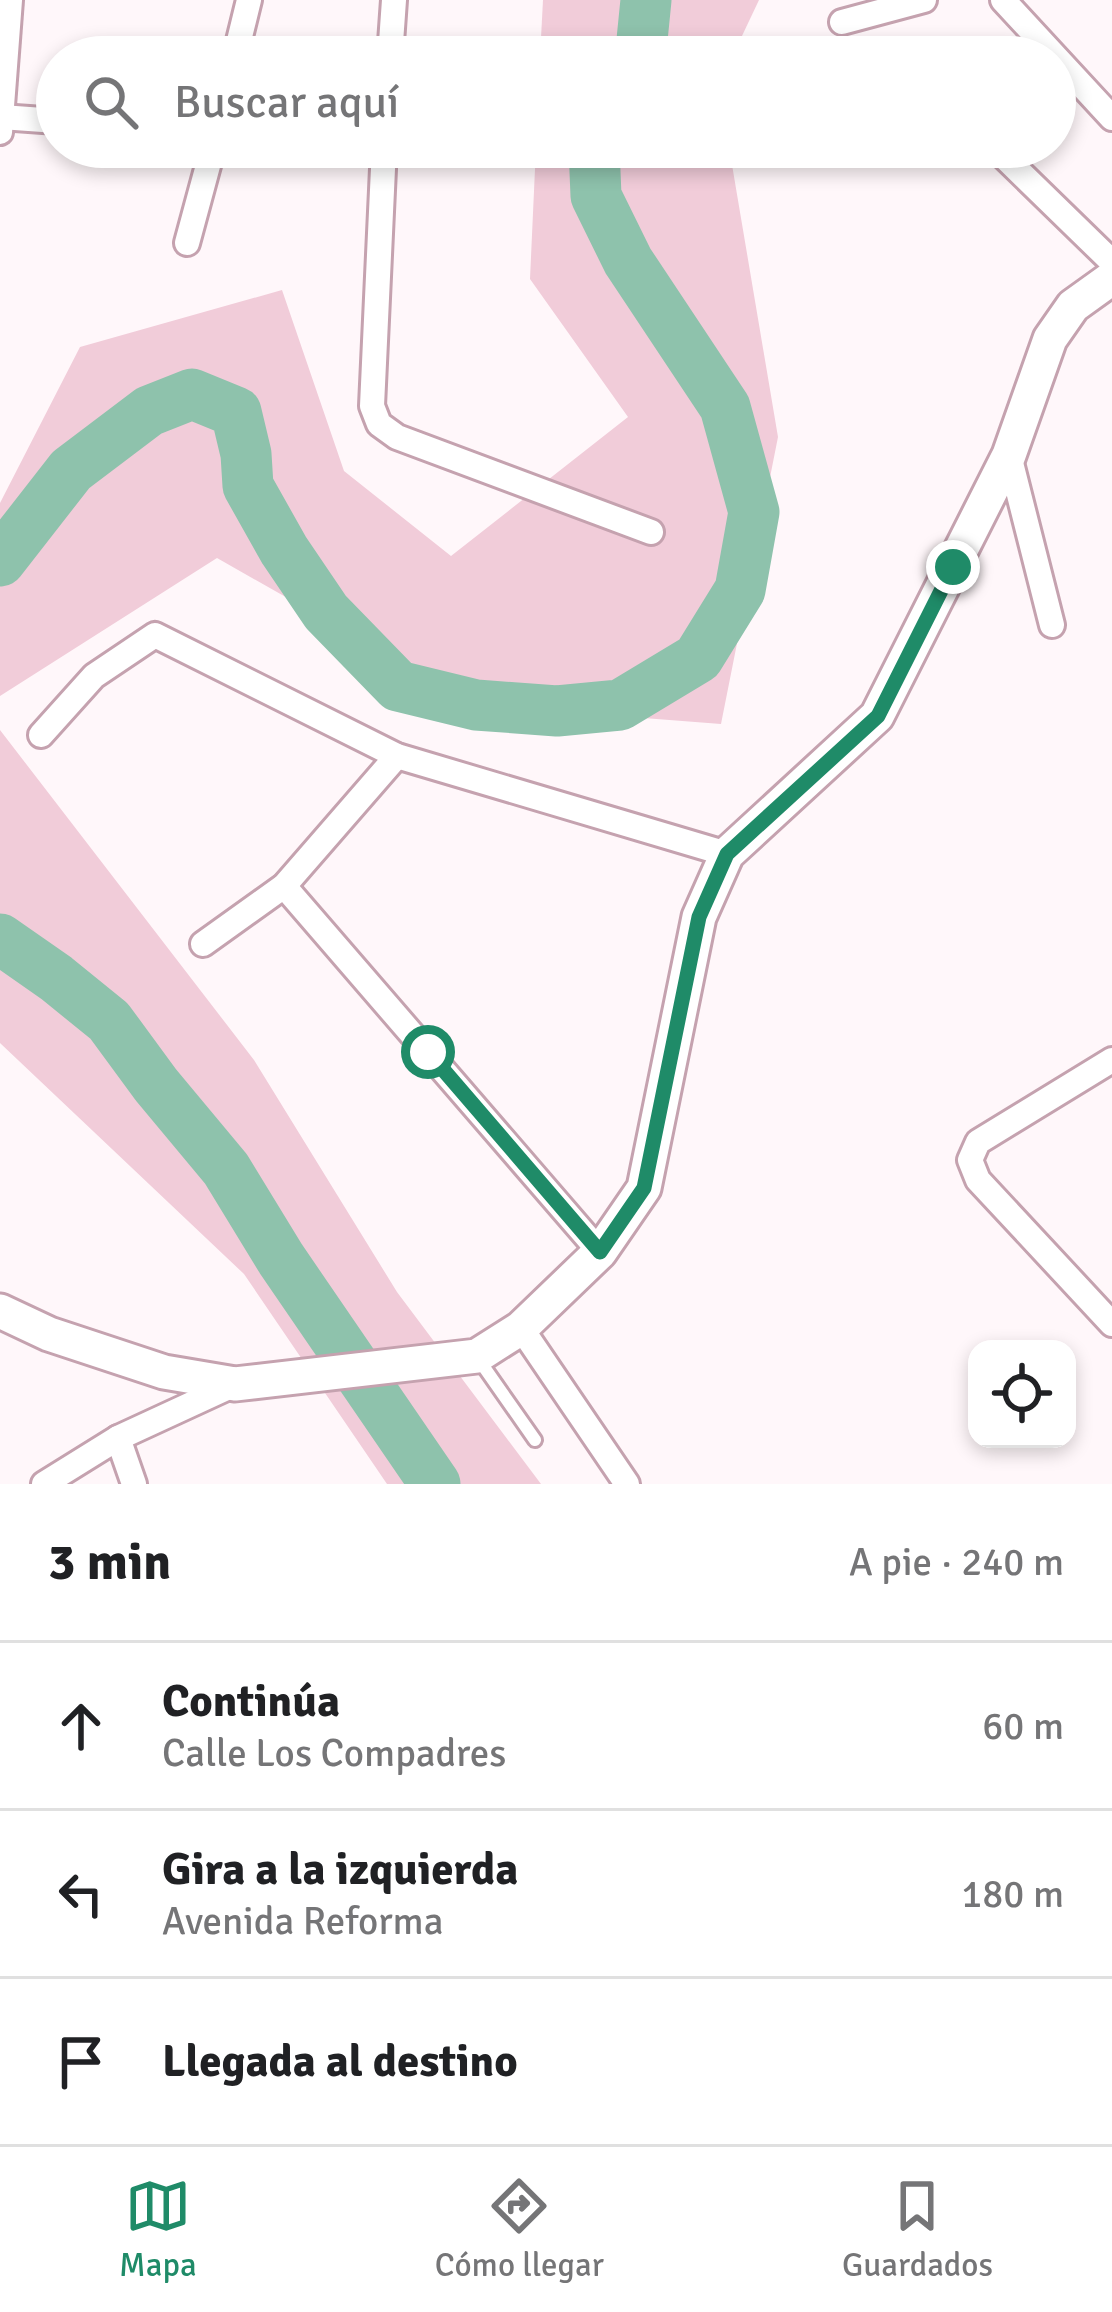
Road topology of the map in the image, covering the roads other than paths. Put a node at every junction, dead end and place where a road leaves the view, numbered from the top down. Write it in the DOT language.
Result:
graph roads {
  1 [pos="10,0"];
  2 [pos="249,0"];
  3 [pos="394,0"];
  4 [pos="924,0"];
  5 [pos="1003,0"];
  6 [pos="842,22"];
  7 [pos="240,36"];
  8 [pos="391,36"];
  9 [pos="1036,36"];
  10 [pos="1076,79"];
  11 [pos="1,117"];
  12 [pos="1112,118"];
  13 [pos="36,120"];
  14 [pos="0,132"];
  15 [pos="207,168"];
  16 [pos="383,168"];
  17 [pos="1016,168"];
  18 [pos="187,243"];
  19 [pos="1112,262"];
  20 [pos="1112,278"];
  21 [pos="1010,455"];
  22 [pos="651,532"];
  23 [pos="1052,625"];
  24 [pos="41,735"];
  25 [pos="397,756"];
  26 [pos="727,854"];
  27 [pos="284,886"];
  28 [pos="203,944"];
  29 [pos="1112,1060"];
  30 [pos="600,1252"];
  31 [pos="0,1311"];
  32 [pos="1112,1324"];
  33 [pos="521,1328"];
  34 [pos="476,1356"];
  35 [pos="236,1384"];
  36 [pos="118,1438"];
  37 [pos="535,1440"];
  38 [pos="44,1484"];
  39 [pos="134,1484"];
  40 [pos="627,1484"];
  1 -- 11 [label="street"];
  2 -- 7 [label="street"];
  3 -- 8 [label="street"];
  4 -- 6 [label="street"];
  5 -- 9 [label="street"];
  10 -- 12 [label="street"];
  11 -- 13 [label="street"];
  11 -- 14 [label="street"];
  15 -- 18 [label="street"];
  16 -- 22 [label="street"];
  17 -- 19 [label="street"];
  20 -- 21 [label="street"];
  21 -- 23 [label="street"];
  21 -- 26 [label="street"];
  24 -- 25 [label="street"];
  25 -- 26 [label="street"];
  25 -- 27 [label="street"];
  26 -- 30 [label="street"];
  27 -- 28 [label="street"];
  27 -- 30 [label="street"];
  29 -- 32 [label="street"];
  30 -- 33 [label="street"];
  31 -- 35 [label="street"];
  33 -- 34 [label="street"];
  33 -- 40 [label="street"];
  34 -- 35 [label="street"];
  34 -- 37 [label="lane"];
  35 -- 36 [label="street"];
  36 -- 38 [label="street"];
  36 -- 39 [label="street"];
}
